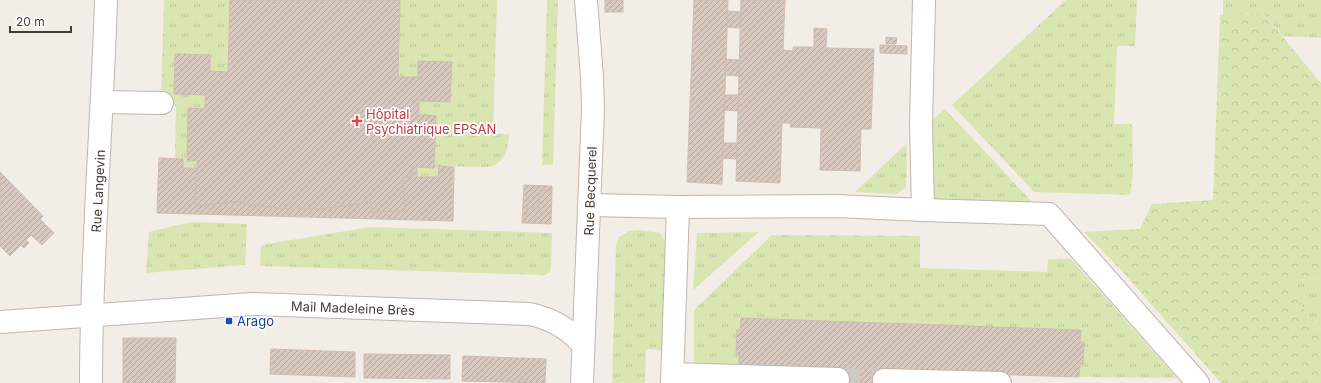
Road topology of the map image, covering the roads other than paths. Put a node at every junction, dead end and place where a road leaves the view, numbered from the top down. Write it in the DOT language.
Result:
graph roads {
  1 [pos="106,0"];
  2 [pos="586,0"];
  3 [pos="924,0"];
  4 [pos="103,102"];
  5 [pos="162,103"];
  6 [pos="590,205"];
  7 [pos="678,207"];
  8 [pos="923,210"];
  9 [pos="91,315"];
  10 [pos="0,322"];
  11 [pos="582,344"];
  12 [pos="673,378"];
  13 [pos="838,379"];
  14 [pos="884,380"];
  15 [pos="91,383"];
  16 [pos="582,383"];
  17 [pos="1000,383"];
  18 [pos="1198,383"];
  1 -- 4 [label="street, Rue Langevin"];
  2 -- 6 [label="street, Rue Becquerel"];
  3 -- 8 [label="street"];
  4 -- 5 [label="street"];
  4 -- 9 [label="street, Rue Langevin"];
  6 -- 7 [label="street"];
  6 -- 11 [label="street, Rue Becquerel"];
  7 -- 8 [label="street"];
  7 -- 12 [label="street"];
  8 -- 18 [label="street"];
  9 -- 10 [label="street, Mail Madeleine Brès"];
  9 -- 11 [label="street, Mail Madeleine Brès"];
  9 -- 15 [label="street, Rue Langevin"];
  11 -- 16 [label="street, Rue Becquerel"];
  12 -- 13 [label="street"];
  14 -- 17 [label="street"];
}
